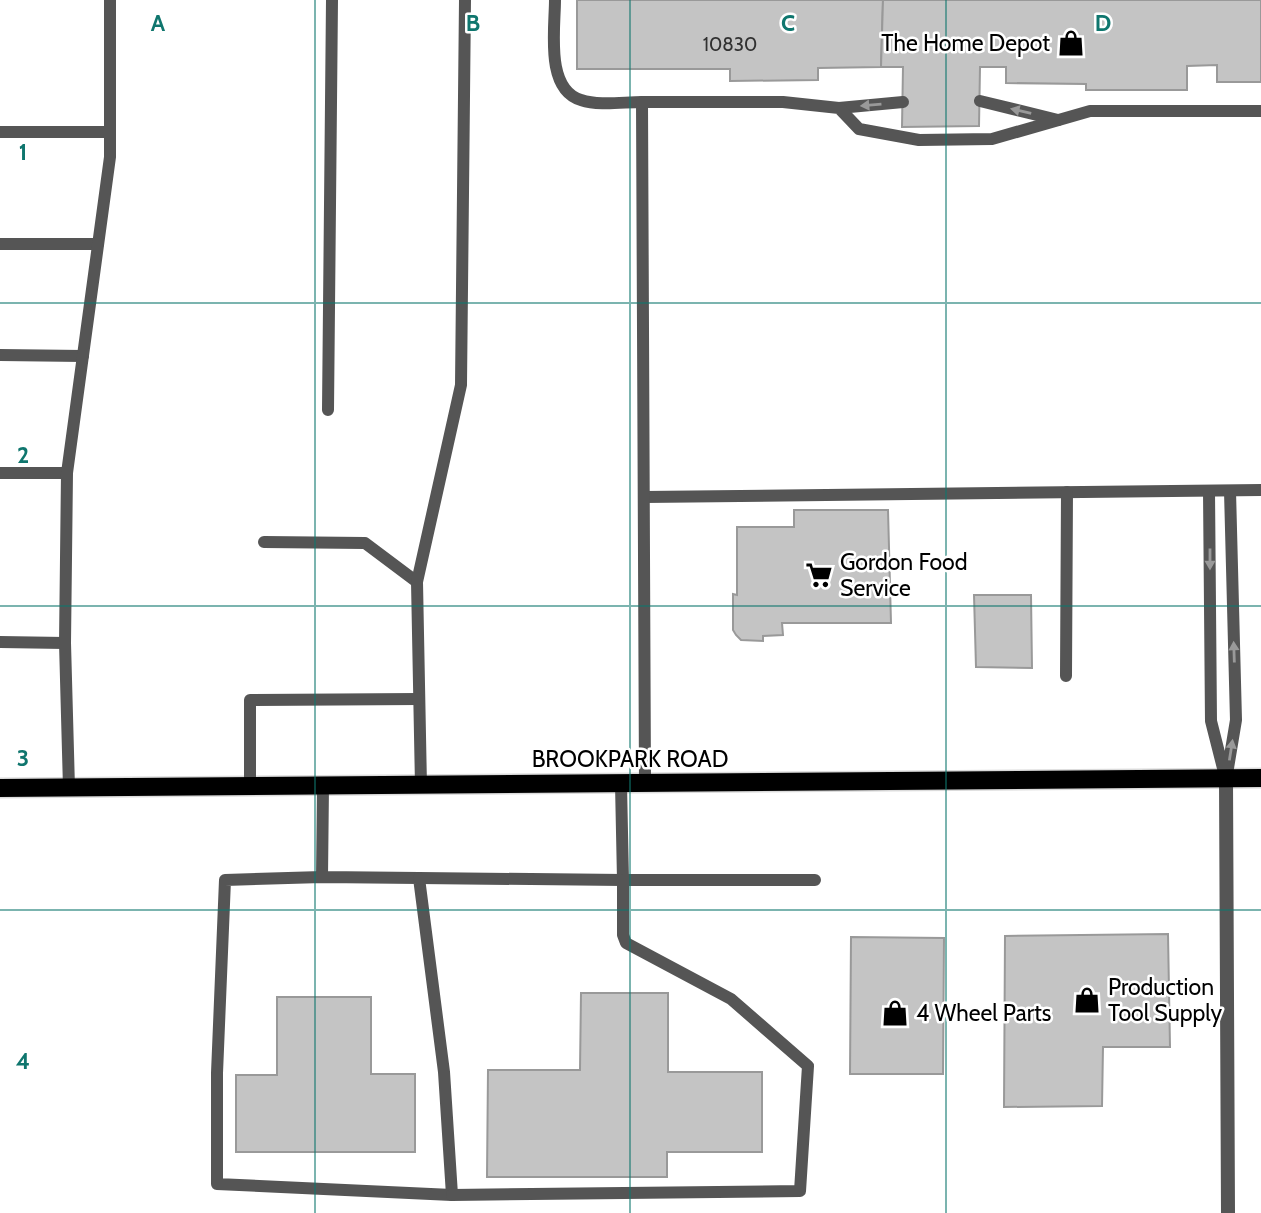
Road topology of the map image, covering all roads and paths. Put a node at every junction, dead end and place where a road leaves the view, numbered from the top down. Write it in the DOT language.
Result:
graph roads {
  1 [pos="110,0"];
  2 [pos="332,0"];
  3 [pos="465,0"];
  4 [pos="555,0"];
  5 [pos="980,101"];
  6 [pos="642,102"];
  7 [pos="902,102"];
  8 [pos="839,108"];
  9 [pos="1261,111"];
  10 [pos="1062,120"];
  11 [pos="0,132"];
  12 [pos="110,132"];
  13 [pos="0,244"];
  14 [pos="98,244"];
  15 [pos="0,355"];
  16 [pos="83,356"];
  17 [pos="328,410"];
  18 [pos="0,473"];
  19 [pos="67,473"];
  20 [pos="1261,490"];
  21 [pos="1209,491"];
  22 [pos="1230,491"];
  23 [pos="1067,492"];
  24 [pos="644,497"];
  25 [pos="264,542"];
  26 [pos="417,582"];
  27 [pos="0,642"];
  28 [pos="65,643"];
  29 [pos="1066,676"];
  30 [pos="419,699"];
  31 [pos="1261,778"];
  32 [pos="1226,780"];
  33 [pos="621,784"];
  34 [pos="645,784"];
  35 [pos="323,786"];
  36 [pos="421,786"];
  37 [pos="250,787"];
  38 [pos="0,788"];
  39 [pos="69,788"];
  40 [pos="322,877"];
  41 [pos="419,878"];
  42 [pos="622,880"];
  43 [pos="815,880"];
  44 [pos="452,1195"];
  45 [pos="1228,1213"];
  1 -- 12 [label="lane"];
  2 -- 17 [label="lane"];
  3 -- 26 [label="lane"];
  4 -- 6 [label="lane"];
  10 -- 5 [label="lane, one-way"];
  6 -- 8 [label="lane"];
  6 -- 24 [label="lane"];
  7 -- 8 [label="lane, one-way"];
  8 -- 10 [label="lane"];
  9 -- 10 [label="lane"];
  11 -- 12 [label="lane"];
  12 -- 14 [label="lane"];
  13 -- 14 [label="lane"];
  14 -- 16 [label="lane"];
  15 -- 16 [label="lane"];
  16 -- 19 [label="lane"];
  18 -- 19 [label="lane"];
  19 -- 28 [label="lane"];
  20 -- 22 [label="lane"];
  21 -- 22 [label="lane"];
  21 -- 23 [label="lane"];
  21 -- 32 [label="lane, one-way"];
  32 -- 22 [label="lane, one-way"];
  23 -- 24 [label="lane"];
  23 -- 29 [label="lane"];
  24 -- 34 [label="lane"];
  25 -- 26 [label="lane"];
  26 -- 30 [label="lane"];
  27 -- 28 [label="lane"];
  28 -- 39 [label="lane"];
  30 -- 36 [label="lane"];
  30 -- 37 [label="lane"];
  31 -- 32 [label="main road, BROOKPARK ROAD"];
  32 -- 34 [label="main road, BROOKPARK ROAD"];
  32 -- 45 [label="street"];
  33 -- 34 [label="main road, BROOKPARK ROAD"];
  33 -- 36 [label="main road, BROOKPARK ROAD"];
  33 -- 42 [label="lane"];
  35 -- 36 [label="main road, BROOKPARK ROAD"];
  35 -- 37 [label="main road, BROOKPARK ROAD"];
  35 -- 40 [label="lane"];
  37 -- 39 [label="main road, BROOKPARK ROAD"];
  38 -- 39 [label="main road, BROOKPARK ROAD"];
  40 -- 41 [label="lane"];
  40 -- 44 [label="lane"];
  41 -- 42 [label="lane"];
  41 -- 44 [label="lane"];
  42 -- 43 [label="lane"];
  42 -- 44 [label="lane"];
}
